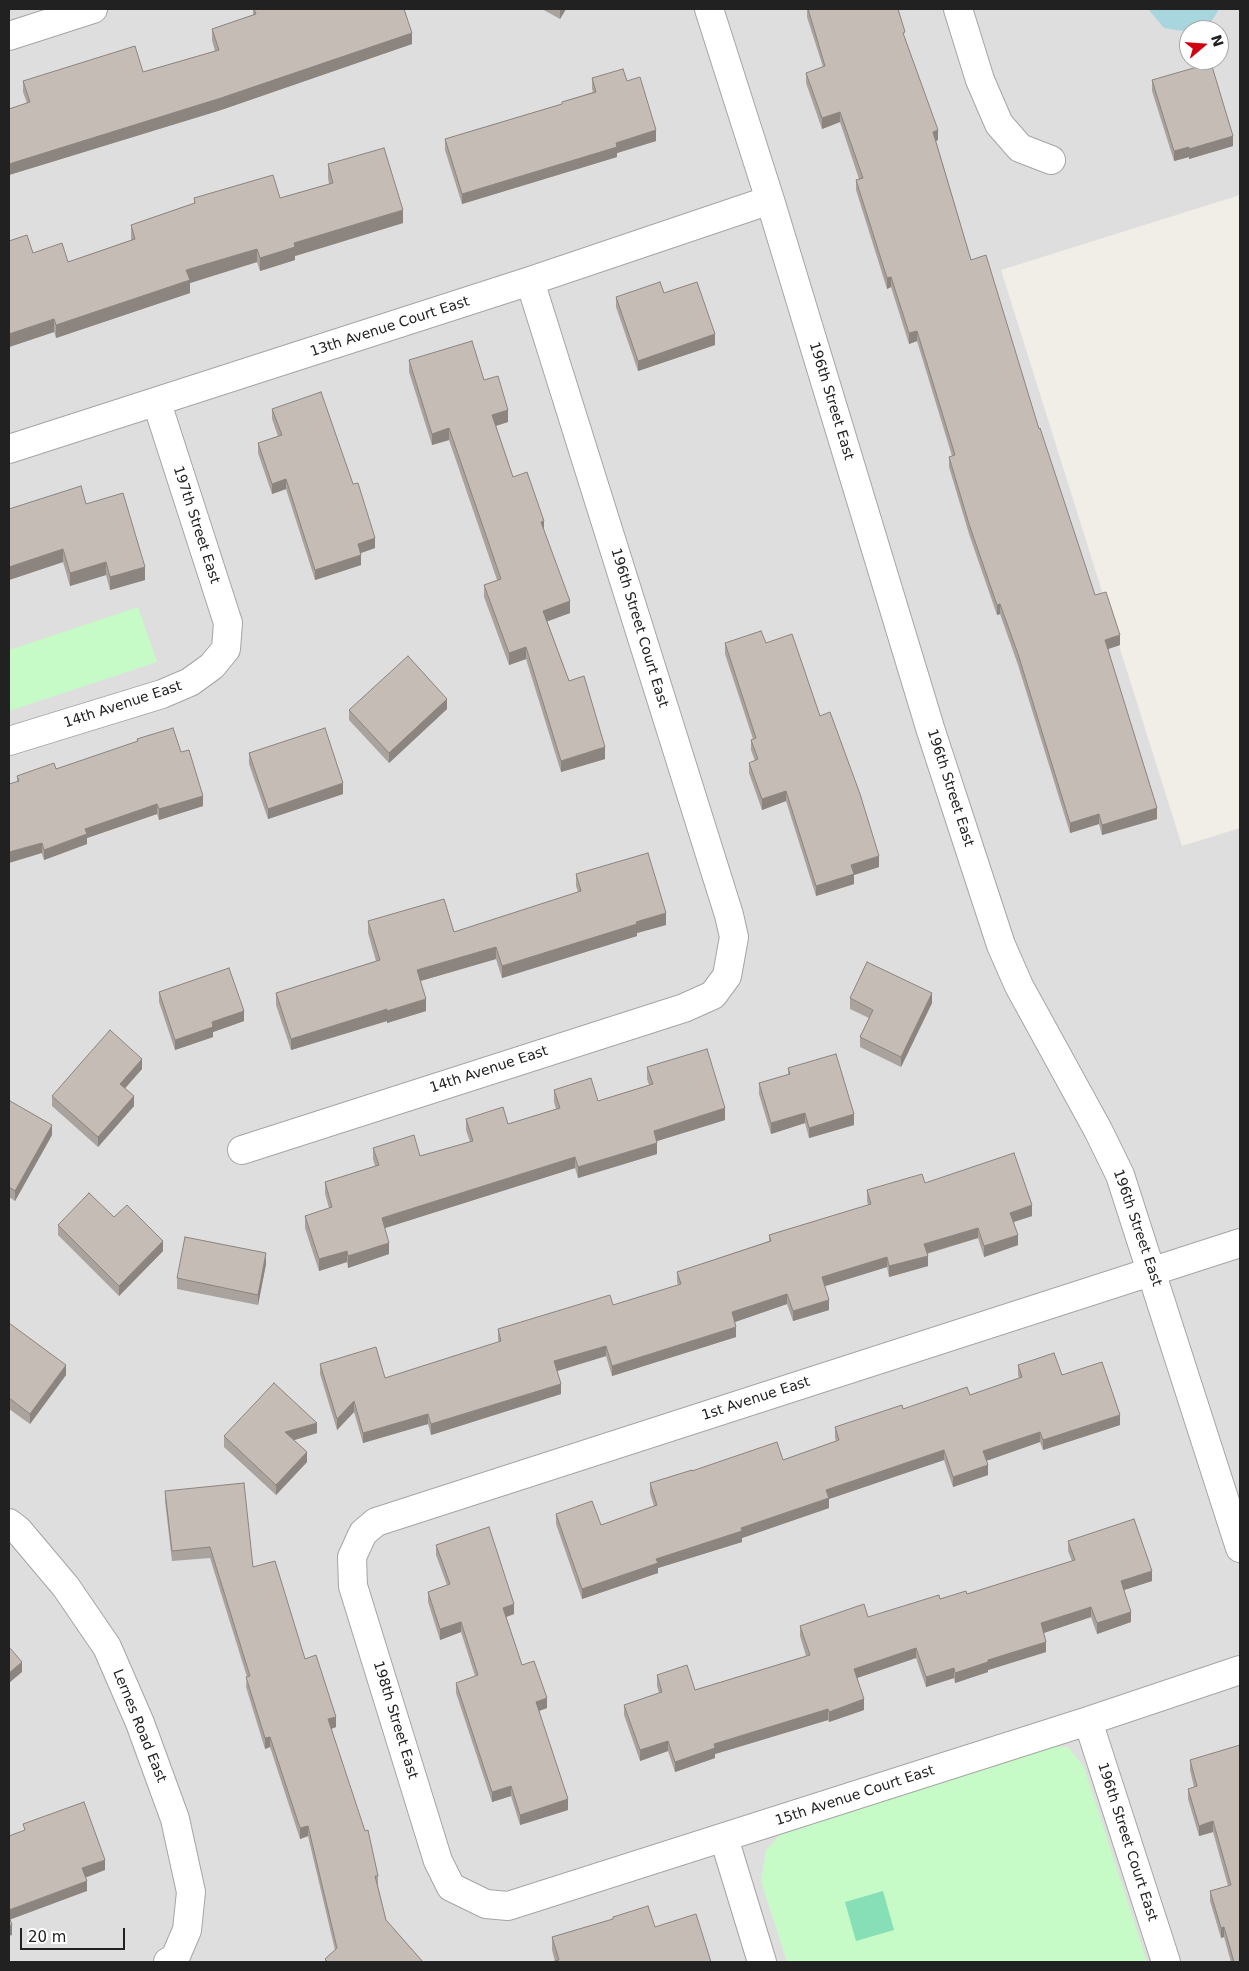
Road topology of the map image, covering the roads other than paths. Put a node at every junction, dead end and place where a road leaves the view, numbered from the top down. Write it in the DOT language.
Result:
graph roads {
  1 [pos="93,9"];
  2 [pos="709,9"];
  3 [pos="958,9"];
  4 [pos="9,36"];
  5 [pos="1052,160"];
  6 [pos="770,200"];
  7 [pos="530,281"];
  8 [pos="157,403"];
  9 [pos="9,449"];
  10 [pos="226,649"];
  11 [pos="9,741"];
  12 [pos="727,976"];
  13 [pos="242,1150"];
  14 [pos="1240,1243"];
  15 [pos="1152,1272"];
  16 [pos="9,1523"];
  17 [pos="363,1533"];
  18 [pos="1240,1548"];
  19 [pos="1240,1670"];
  20 [pos="1088,1721"];
  21 [pos="724,1838"];
  22 [pos="468,1896"];
  23 [pos="172,1960"];
  24 [pos="762,1962"];
  25 [pos="1166,1962"];
  1 -- 4 [label="street"];
  2 -- 6 [label="street, 196th Street East"];
  3 -- 5 [label="street"];
  6 -- 7 [label="street, 13th Avenue Court East"];
  6 -- 15 [label="street, 196th Street East"];
  7 -- 8 [label="street, 13th Avenue Court East"];
  7 -- 12 [label="street, 196th Street Court East"];
  8 -- 9 [label="street, 13th Avenue Court East"];
  8 -- 10 [label="street, 197th Street East"];
  10 -- 11 [label="street, 14th Avenue East"];
  12 -- 13 [label="street, 14th Avenue East"];
  14 -- 15 [label="street, 1st Avenue East"];
  15 -- 17 [label="street, 1st Avenue East"];
  15 -- 18 [label="street, 196th Street East"];
  16 -- 23 [label="street, Lernes Road East"];
  17 -- 22 [label="street, 198th Street East"];
  19 -- 20 [label="street, 15th Avenue Court East"];
  20 -- 21 [label="street, 15th Avenue Court East"];
  20 -- 25 [label="street, 196th Street Court East"];
  21 -- 22 [label="street, 15th Avenue Court East"];
  21 -- 24 [label="street"];
}
